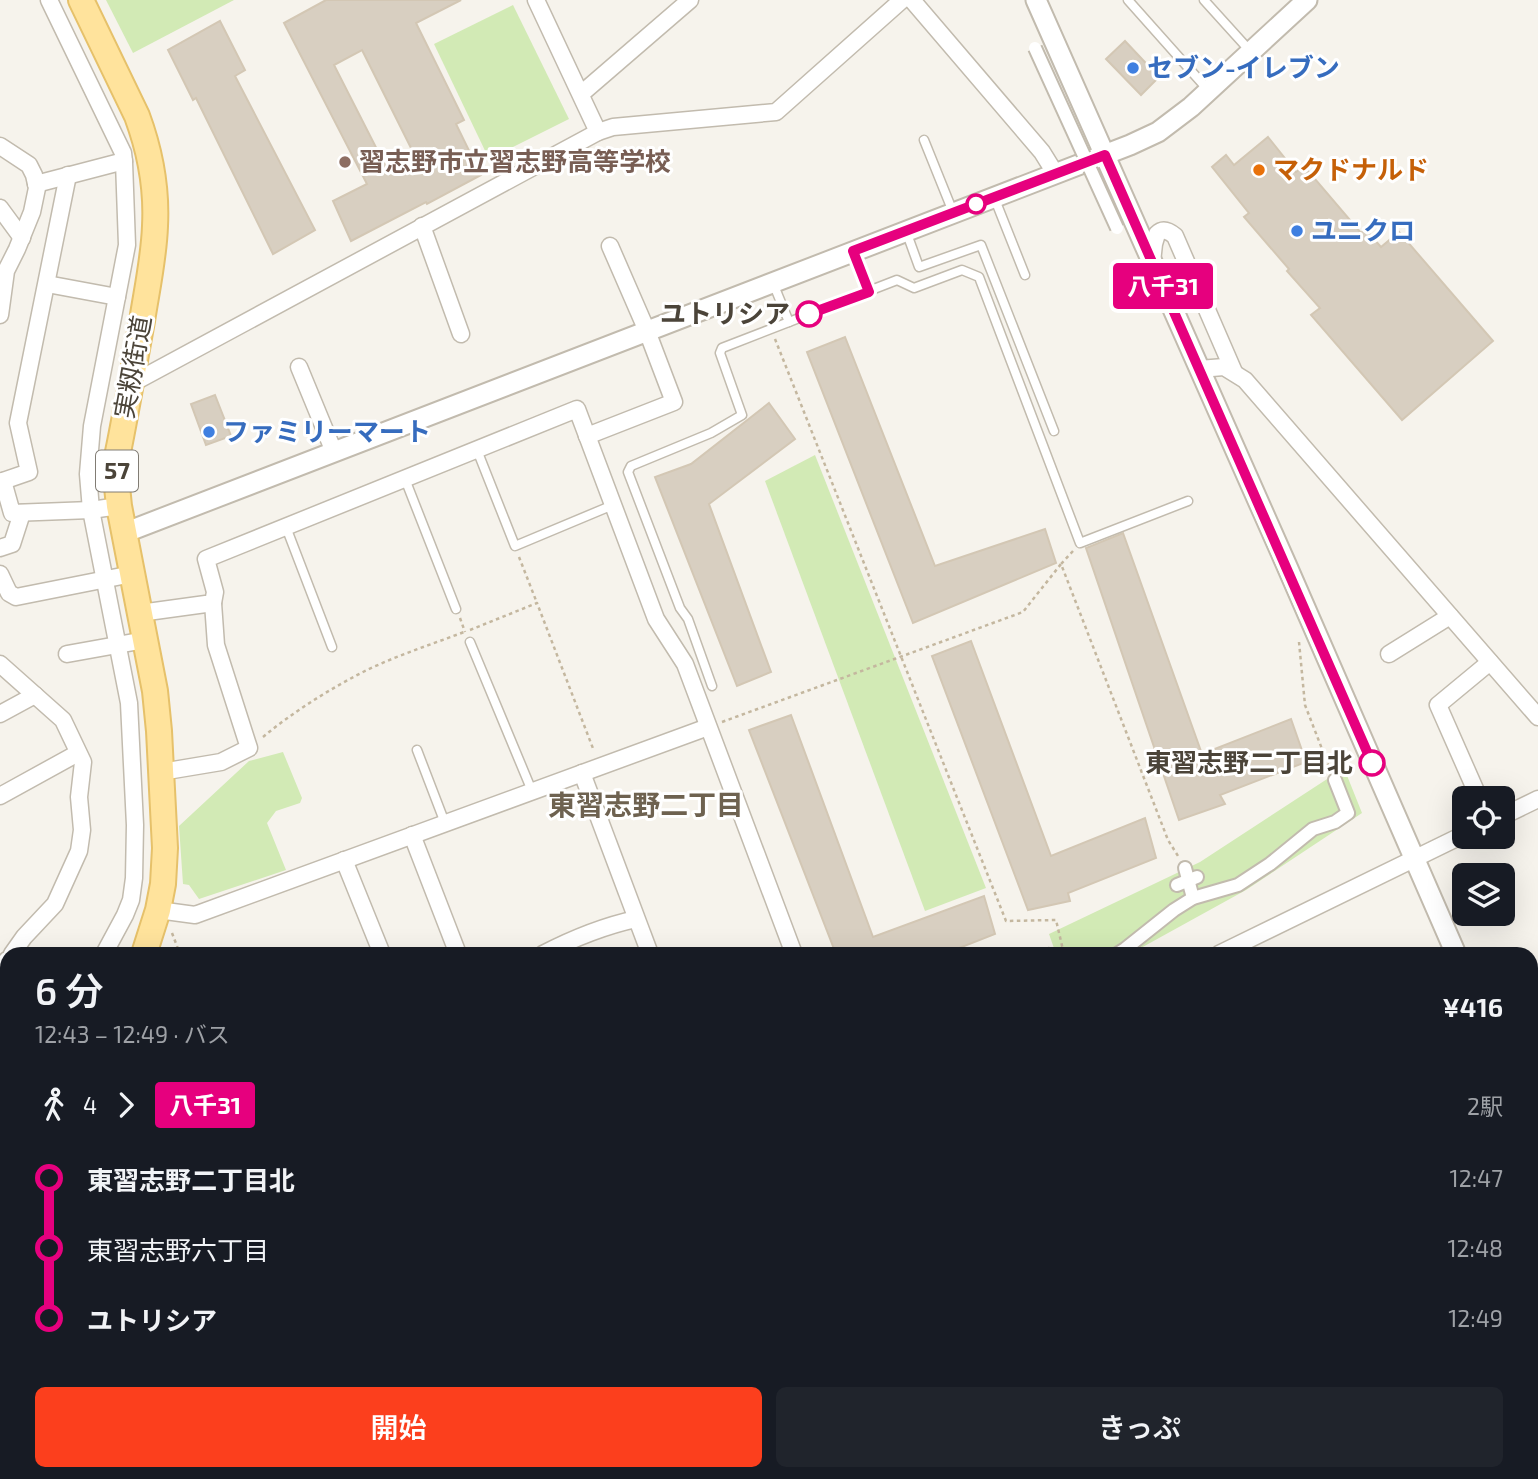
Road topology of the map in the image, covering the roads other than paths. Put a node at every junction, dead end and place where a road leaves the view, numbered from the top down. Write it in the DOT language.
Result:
graph roads {
  1 [pos="49,0"];
  2 [pos="81,0"];
  3 [pos="537,0"];
  4 [pos="690,0"];
  5 [pos="902,0"];
  6 [pos="912,0"];
  7 [pos="1036,0"];
  8 [pos="1128,0"];
  9 [pos="1204,0"];
  10 [pos="1307,0"];
  11 [pos="1035,48"];
  12 [pos="1251,52"];
  13 [pos="1209,91"];
  14 [pos="581,94"];
  15 [pos="598,132"];
  16 [pos="924,140"];
  17 [pos="0,146"];
  18 [pos="1105,155"];
  19 [pos="124,161"];
  20 [pos="1055,173"];
  21 [pos="68,175"];
  22 [pos="36,184"];
  23 [pos="994,197"];
  24 [pos="0,208"];
  25 [pos="953,212"];
  26 [pos="422,226"];
  27 [pos="1117,228"];
  28 [pos="905,231"];
  29 [pos="22,238"];
  30 [pos="610,246"];
  31 [pos="853,251"];
  32 [pos="1152,262"];
  33 [pos="1025,275"];
  34 [pos="773,282"];
  35 [pos="47,284"];
  36 [pos="869,292"];
  37 [pos="117,297"];
  38 [pos="0,315"];
  39 [pos="789,322"];
  40 [pos="647,331"];
  41 [pos="461,334"];
  42 [pos="299,368"];
  43 [pos="1199,369"];
  44 [pos="1234,372"];
  45 [pos="131,384"];
  46 [pos="1054,431"];
  47 [pos="587,436"];
  48 [pos="477,450"];
  49 [pos="334,452"];
  50 [pos="405,479"];
  51 [pos="1,482"];
  52 [pos="1188,501"];
  53 [pos="613,505"];
  54 [pos="119,506"];
  55 [pos="91,510"];
  56 [pos="22,513"];
  57 [pos="286,527"];
  58 [pos="124,533"];
  59 [pos="0,548"];
  60 [pos="132,573"];
  61 [pos="0,574"];
  62 [pos="105,579"];
  63 [pos="213,603"];
  64 [pos="456,609"];
  65 [pos="140,613"];
  66 [pos="1450,616"];
  67 [pos="145,640"];
  68 [pos="470,642"];
  69 [pos="119,645"];
  70 [pos="332,647"];
  71 [pos="1389,653"];
  72 [pos="67,654"];
  73 [pos="1490,662"];
  74 [pos="0,664"];
  75 [pos="712,686"];
  76 [pos="35,695"];
  77 [pos="0,714"];
  78 [pos="1538,717"];
  79 [pos="708,727"];
  80 [pos="417,750"];
  81 [pos="78,753"];
  82 [pos="161,772"];
  83 [pos="582,773"];
  84 [pos="1335,780"];
  85 [pos="1474,786"];
  86 [pos="532,791"];
  87 [pos="0,796"];
  88 [pos="1538,799"];
  89 [pos="1515,810"];
  90 [pos="445,823"];
  91 [pos="412,835"];
  92 [pos="1452,840"];
  93 [pos="1413,859"];
  94 [pos="344,860"];
  95 [pos="1187,877"];
  96 [pos="1193,898"];
  97 [pos="166,911"];
  98 [pos="636,919"];
  99 [pos="1255,946"];
  100 [pos="16,947"];
  101 [pos="108,947"];
  102 [pos="148,947"];
  103 [pos="379,947"];
  104 [pos="455,947"];
  105 [pos="557,947"];
  106 [pos="647,947"];
  107 [pos="791,947"];
  108 [pos="1127,947"];
  109 [pos="1453,947"];
  1 -- 19 [label="street"];
  2 -- 45 [label="main road, 実籾街道 / 57"];
  3 -- 14 [label="street"];
  4 -- 14 [label="street"];
  5 -- 15 [label="street"];
  6 -- 20 [label="street"];
  7 -- 18 [label="street"];
  8 -- 13 [label="lane"];
  9 -- 12 [label="lane"];
  10 -- 12 [label="street"];
  11 -- 27 [label="street, bridge"];
  12 -- 13 [label="street"];
  13 -- 18 [label="street"];
  14 -- 15 [label="street"];
  15 -- 26 [label="street"];
  16 -- 25 [label="lane"];
  17 -- 22 [label="street"];
  18 -- 20 [label="street"];
  18 -- 32 [label="street"];
  19 -- 21 [label="street"];
  19 -- 37 [label="street"];
  20 -- 23 [label="street"];
  21 -- 22 [label="street"];
  21 -- 35 [label="street"];
  22 -- 29 [label="street"];
  23 -- 25 [label="street"];
  23 -- 33 [label="lane"];
  24 -- 29 [label="street"];
  25 -- 28 [label="street"];
  26 -- 41 [label="street"];
  26 -- 45 [label="street"];
  28 -- 31 [label="street"];
  28 -- 46 [label="lane"];
  29 -- 38 [label="street"];
  30 -- 40 [label="street"];
  31 -- 34 [label="street"];
  31 -- 36 [label="lane"];
  32 -- 43 [label="street"];
  32 -- 44 [label="street"];
  34 -- 39 [label="lane"];
  34 -- 40 [label="street"];
  35 -- 37 [label="street"];
  35 -- 51 [label="street"];
  36 -- 39 [label="lane"];
  36 -- 52 [label="lane"];
  37 -- 55 [label="street"];
  39 -- 75 [label="lane"];
  40 -- 47 [label="street"];
  40 -- 49 [label="street"];
  42 -- 49 [label="street"];
  43 -- 44 [label="street"];
  43 -- 93 [label="street"];
  44 -- 66 [label="street"];
  45 -- 54 [label="main road, 実籾街道 / 57"];
  47 -- 48 [label="street"];
  47 -- 53 [label="street"];
  48 -- 50 [label="street"];
  48 -- 53 [label="lane"];
  49 -- 58 [label="street"];
  50 -- 57 [label="street"];
  50 -- 64 [label="lane"];
  51 -- 56 [label="street"];
  53 -- 79 [label="street"];
  54 -- 55 [label="street"];
  54 -- 58 [label="main road, 実籾街道 / 57"];
  55 -- 56 [label="street"];
  55 -- 62 [label="street"];
  56 -- 59 [label="street"];
  57 -- 63 [label="street"];
  57 -- 70 [label="lane"];
  58 -- 60 [label="main road, 実籾街道 / 57"];
  60 -- 62 [label="street"];
  60 -- 65 [label="main road, 実籾街道 / 57"];
  61 -- 62 [label="street"];
  62 -- 69 [label="street"];
  63 -- 65 [label="street"];
  63 -- 82 [label="street"];
  65 -- 67 [label="main road, 実籾街道 / 57"];
  66 -- 71 [label="street"];
  66 -- 73 [label="street"];
  67 -- 69 [label="street"];
  67 -- 82 [label="main road, 実籾街道 / 57"];
  68 -- 86 [label="lane"];
  69 -- 72 [label="street"];
  69 -- 101 [label="street"];
  73 -- 78 [label="street"];
  73 -- 85 [label="street"];
  74 -- 76 [label="street"];
  76 -- 77 [label="street"];
  76 -- 81 [label="street"];
  79 -- 83 [label="street"];
  79 -- 107 [label="street"];
  80 -- 90 [label="lane"];
  81 -- 87 [label="street"];
  81 -- 100 [label="street"];
  82 -- 97 [label="main road, 実籾街道 / 57"];
  83 -- 86 [label="street"];
  83 -- 98 [label="street"];
  84 -- 96 [label="street"];
  86 -- 90 [label="street"];
  88 -- 89 [label="street"];
  90 -- 91 [label="street"];
  91 -- 94 [label="street"];
  91 -- 104 [label="street"];
  92 -- 93 [label="street"];
  93 -- 99 [label="street"];
  93 -- 109 [label="street"];
  94 -- 97 [label="street"];
  94 -- 103 [label="street"];
  95 -- 96 [label="street"];
  96 -- 108 [label="street"];
  97 -- 102 [label="main road, 実籾街道 / 57"];
  98 -- 105 [label="street"];
  98 -- 106 [label="street"];
}
